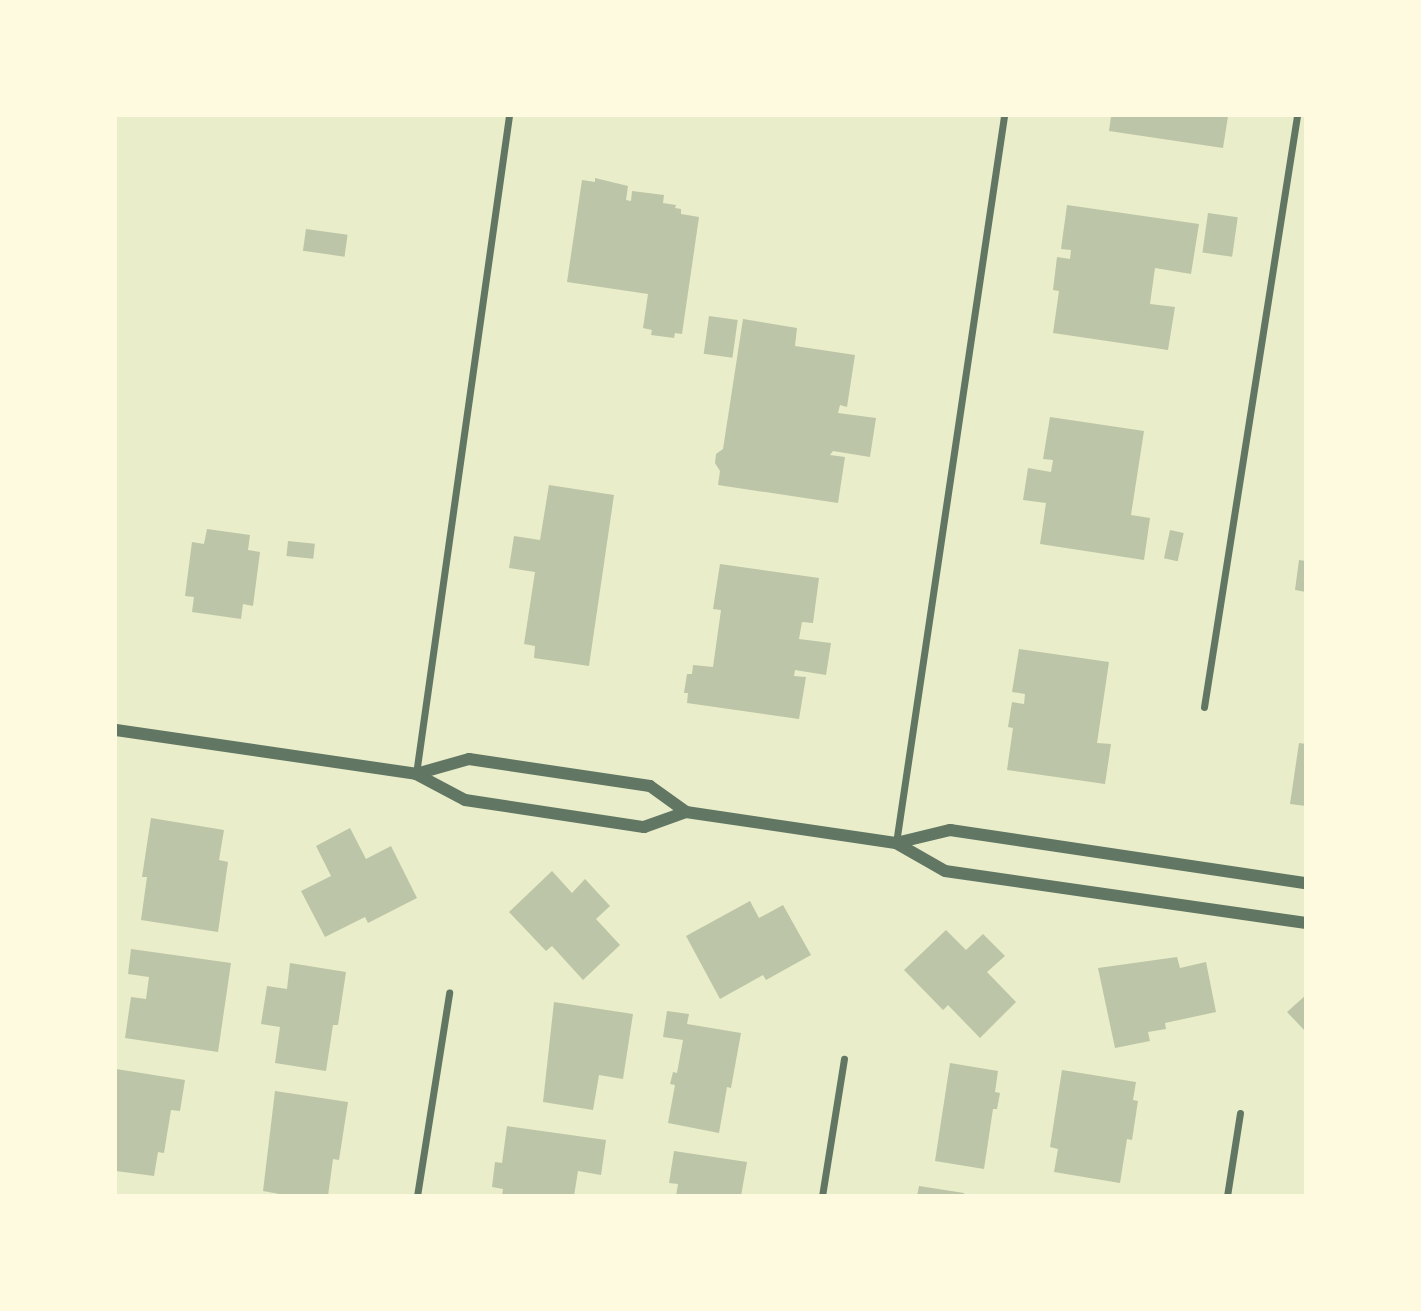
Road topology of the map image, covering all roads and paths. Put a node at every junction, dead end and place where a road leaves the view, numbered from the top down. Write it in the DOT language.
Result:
graph roads {
  1 [pos="509,116"];
  2 [pos="1004,116"];
  3 [pos="1297,116"];
  4 [pos="1204,707"];
  5 [pos="116,730"];
  6 [pos="416,774"];
  7 [pos="686,812"];
  8 [pos="896,843"];
  9 [pos="1306,883"];
  10 [pos="1306,923"];
  11 [pos="449,993"];
  12 [pos="844,1059"];
  13 [pos="1240,1113"];
  14 [pos="416,1195"];
  15 [pos="822,1195"];
  16 [pos="1227,1195"];
  1 -- 6 [label="street"];
  2 -- 8 [label="street"];
  3 -- 4 [label="street"];
  5 -- 6 [label="street"];
  6 -- 7 [label="street"];
  6 -- 7 [label="street"];
  7 -- 8 [label="street"];
  8 -- 9 [label="street"];
  8 -- 10 [label="street"];
  11 -- 14 [label="street"];
  12 -- 15 [label="street"];
  13 -- 16 [label="street"];
}
